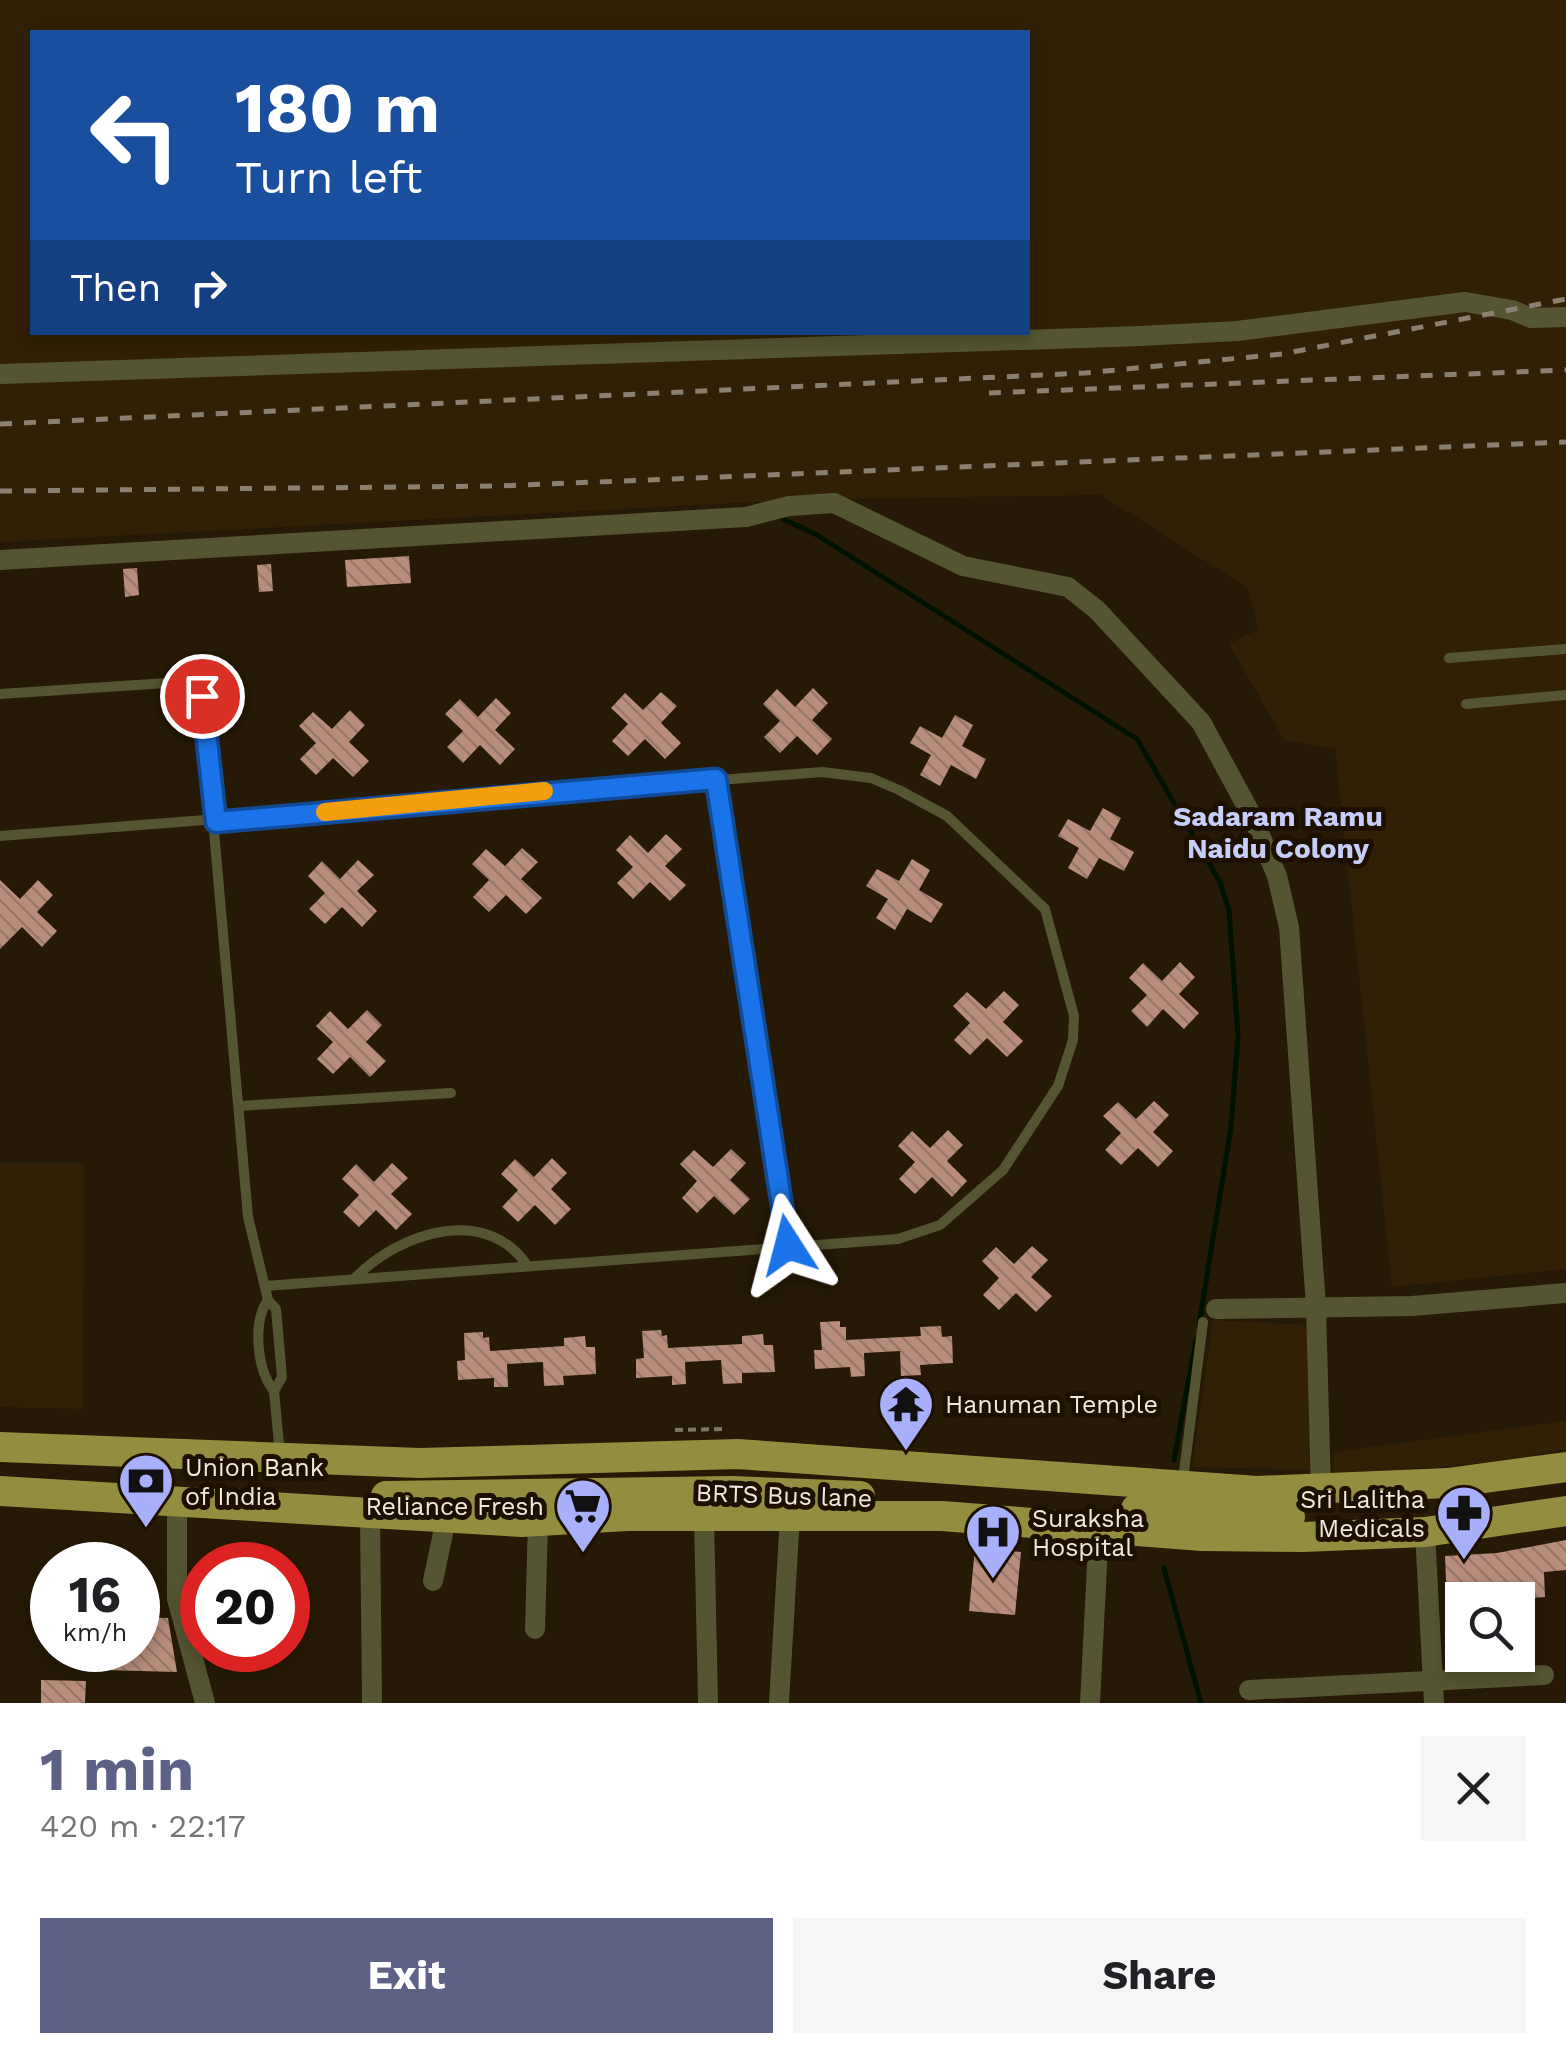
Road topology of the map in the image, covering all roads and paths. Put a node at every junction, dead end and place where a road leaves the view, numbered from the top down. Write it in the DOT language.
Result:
graph roads {
  1 [pos="1566,315"];
  2 [pos="0,374"];
  3 [pos="0,560"];
  4 [pos="1566,649"];
  5 [pos="1448,658"];
  6 [pos="0,694"];
  7 [pos="1566,695"];
  8 [pos="1466,704"];
  9 [pos="716,779"];
  10 [pos="216,822"];
  11 [pos="0,836"];
  12 [pos="451,1093"];
  13 [pos="239,1106"];
  14 [pos="788,1245"];
  15 [pos="528,1265"];
  16 [pos="354,1279"];
  17 [pos="266,1286"];
  18 [pos="1566,1293"];
  19 [pos="268,1300"];
  20 [pos="1316,1306"];
  21 [pos="1210,1315"];
  22 [pos="274,1391"];
  23 [pos="0,1447"];
  24 [pos="280,1460"];
  25 [pos="1566,1467"];
  26 [pos="0,1475"];
  27 [pos="1182,1488"];
  28 [pos="0,1491"];
  29 [pos="1321,1492"];
  30 [pos="1566,1493"];
  31 [pos="178,1503"];
  32 [pos="1566,1511"];
  33 [pos="370,1514"];
  34 [pos="704,1516"];
  35 [pos="790,1516"];
  36 [pos="446,1518"];
  37 [pos="538,1522"];
  38 [pos="1099,1526"];
  39 [pos="1425,1532"];
  40 [pos="433,1581"];
  41 [pos="535,1629"];
  42 [pos="1544,1675"];
  43 [pos="1433,1680"];
  44 [pos="1249,1690"];
  45 [pos="205,1703"];
  46 [pos="372,1703"];
  47 [pos="708,1703"];
  48 [pos="779,1703"];
  49 [pos="1090,1703"];
  50 [pos="1434,1703"];
  1 -- 2 [label="street"];
  3 -- 20 [label="street"];
  4 -- 5 [label="lane"];
  6 -- 10 [label="lane"];
  7 -- 8 [label="lane"];
  9 -- 10 [label="lane"];
  9 -- 14 [label="lane"];
  9 -- 14 [label="lane"];
  10 -- 11 [label="lane"];
  10 -- 13 [label="lane"];
  12 -- 13 [label="lane"];
  13 -- 17 [label="lane"];
  14 -- 15 [label="lane"];
  15 -- 16 [label="lane"];
  15 -- 16 [label="lane"];
  16 -- 17 [label="lane"];
  17 -- 19 [label="lane"];
  18 -- 20 [label="street"];
  19 -- 22 [label="lane"];
  19 -- 22 [label="lane"];
  20 -- 21 [label="street"];
  20 -- 29 [label="street"];
  21 -- 27 [label="lane"];
  22 -- 24 [label="lane"];
  23 -- 24 [label="main road"];
  24 -- 27 [label="main road"];
  25 -- 29 [label="main road"];
  26 -- 30 [label="main road, BRTS Bus lane"];
  27 -- 29 [label="main road"];
  28 -- 31 [label="main road"];
  31 -- 33 [label="main road"];
  31 -- 45 [label="street"];
  32 -- 39 [label="main road"];
  33 -- 36 [label="main road"];
  33 -- 46 [label="street"];
  34 -- 35 [label="main road"];
  34 -- 37 [label="main road"];
  34 -- 47 [label="street"];
  35 -- 38 [label="main road"];
  35 -- 48 [label="street"];
  36 -- 37 [label="main road"];
  36 -- 40 [label="street"];
  37 -- 41 [label="street"];
  38 -- 39 [label="main road"];
  38 -- 49 [label="street"];
  39 -- 43 [label="street"];
  42 -- 43 [label="street"];
  43 -- 44 [label="street"];
  43 -- 50 [label="street"];
}
